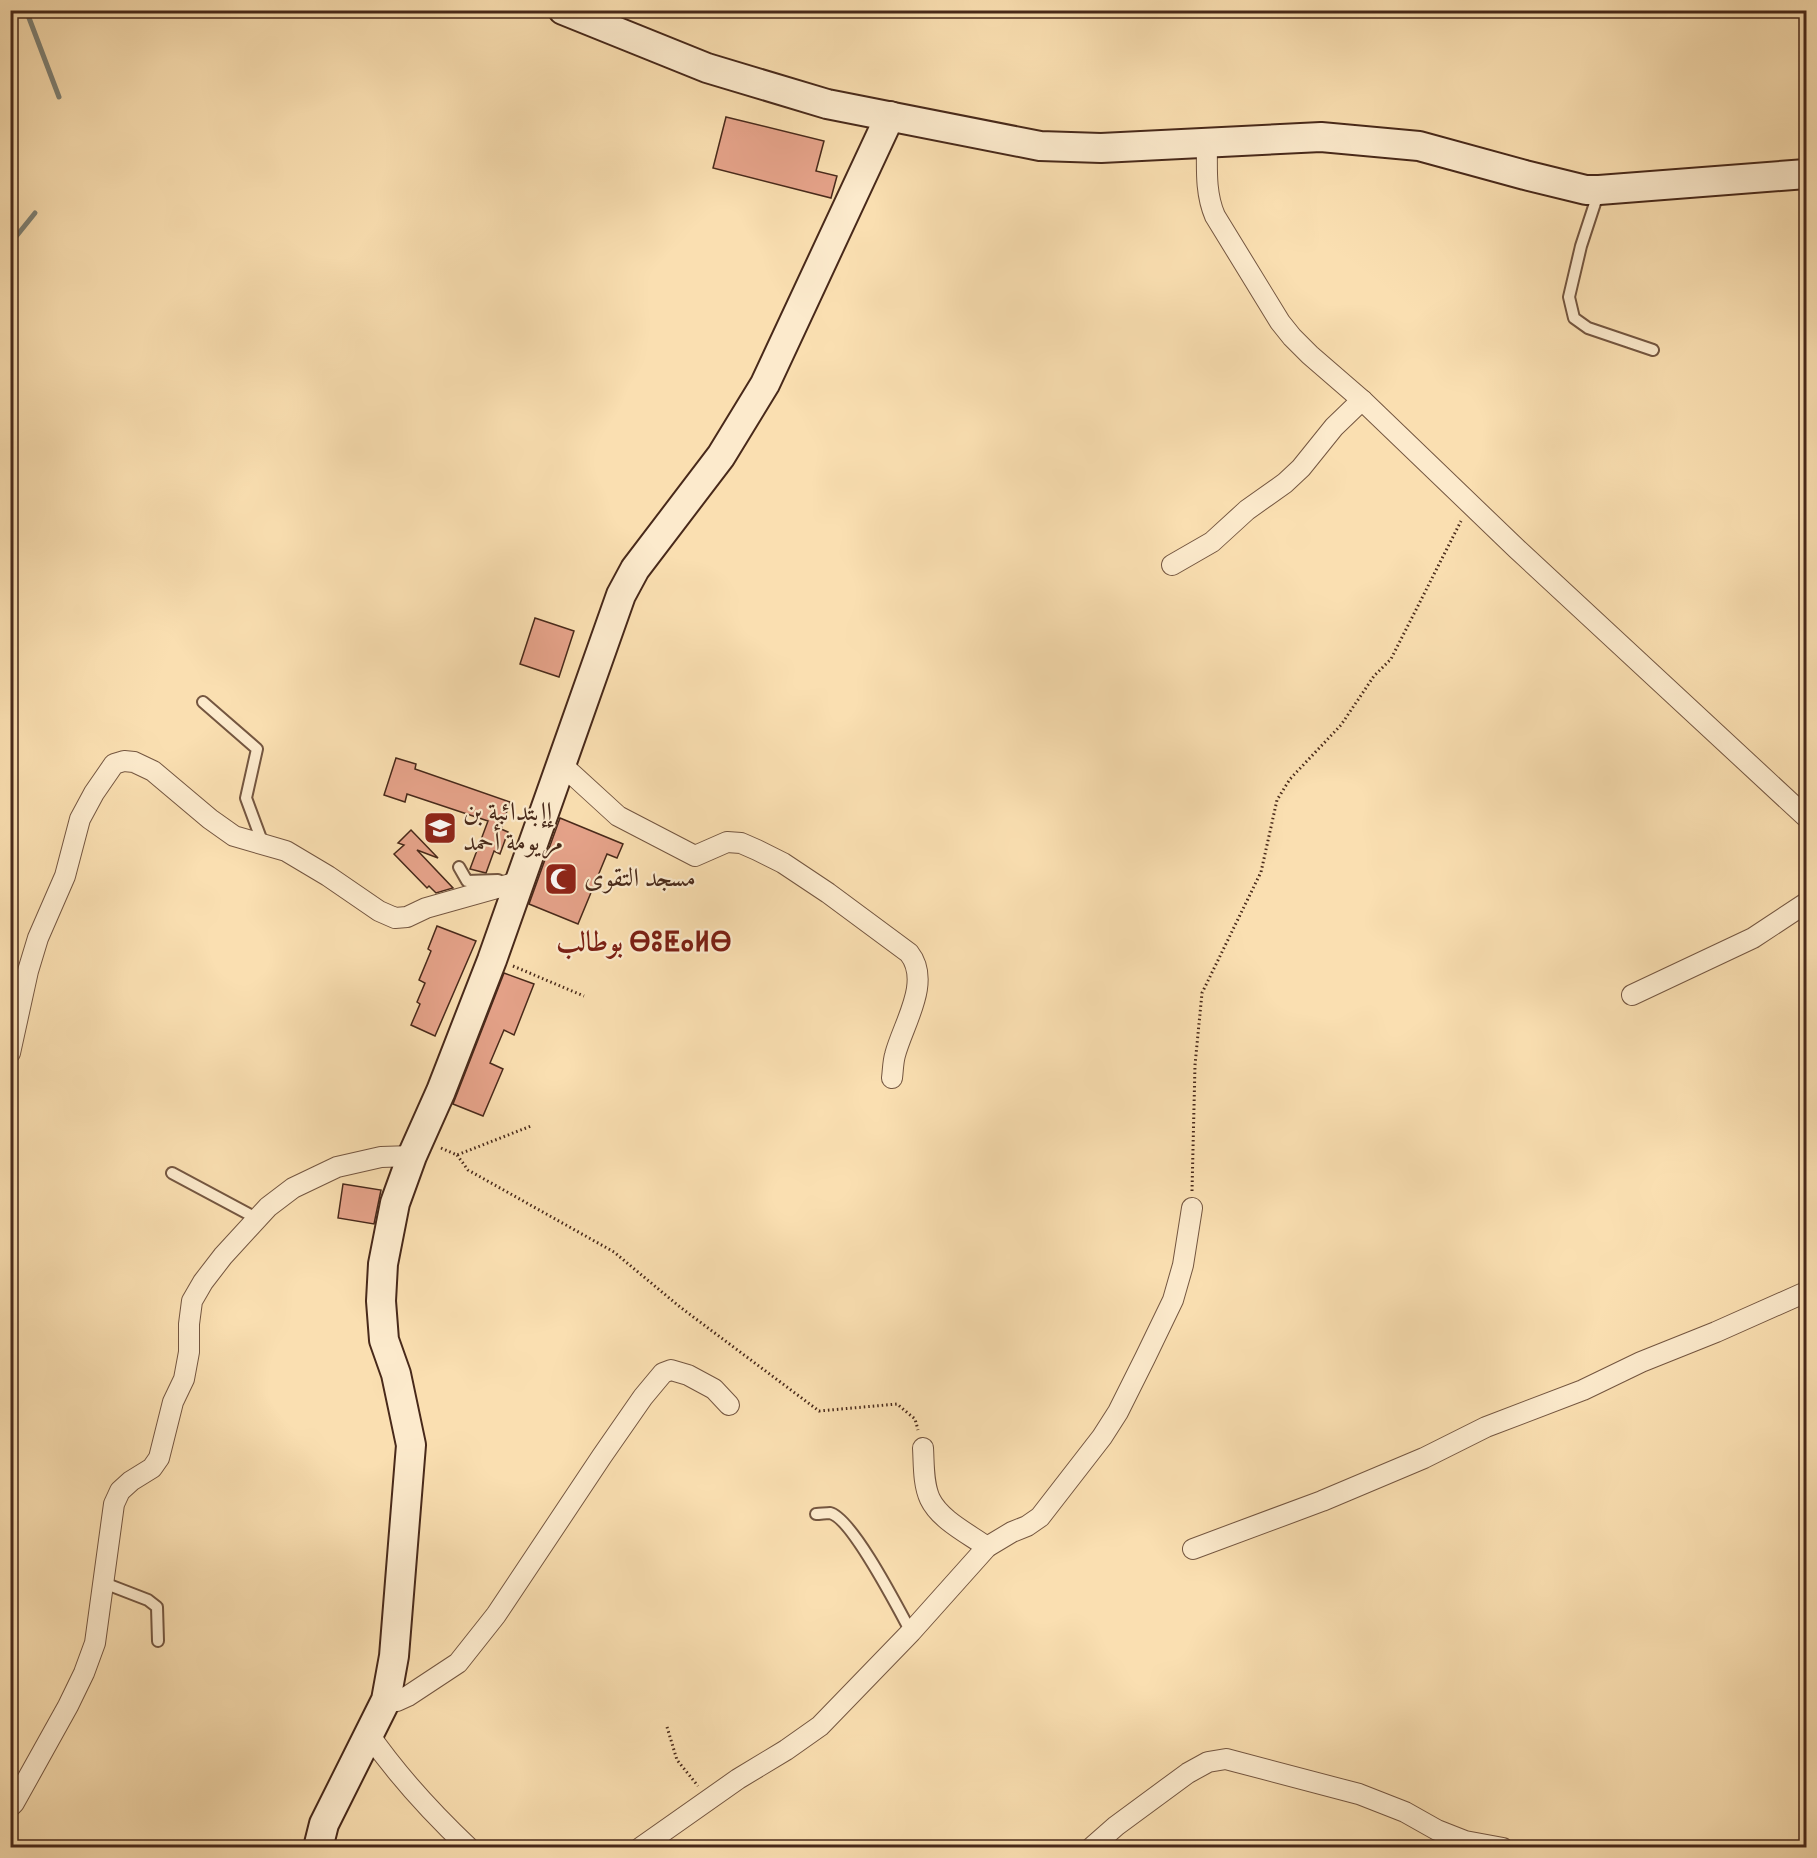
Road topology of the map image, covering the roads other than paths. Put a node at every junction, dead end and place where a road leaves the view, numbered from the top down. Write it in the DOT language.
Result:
graph roads {
  1 [pos="563,10"];
  2 [pos="890,116"];
  3 [pos="1207,142"];
  4 [pos="1806,174"];
  5 [pos="1599,190"];
  6 [pos="1653,350"];
  7 [pos="1362,400"];
  8 [pos="1172,566"];
  9 [pos="203,702"];
  10 [pos="560,763"];
  11 [pos="1806,817"];
  12 [pos="263,844"];
  13 [pos="459,867"];
  14 [pos="513,884"];
  15 [pos="1806,903"];
  16 [pos="1632,994"];
  17 [pos="14,1019"];
  18 [pos="10,1053"];
  19 [pos="892,1078"];
  20 [pos="416,1148"];
  21 [pos="172,1173"];
  22 [pos="1192,1209"];
  23 [pos="258,1219"];
  24 [pos="1806,1292"];
  25 [pos="729,1405"];
  26 [pos="923,1448"];
  27 [pos="816,1514"];
  28 [pos="987,1547"];
  29 [pos="1193,1549"];
  30 [pos="104,1583"];
  31 [pos="911,1632"];
  32 [pos="158,1641"];
  33 [pos="386,1700"];
  34 [pos="368,1733"];
  35 [pos="10,1807"];
  36 [pos="318,1848"];
  37 [pos="469,1848"];
  38 [pos="640,1848"];
  39 [pos="1091,1848"];
  40 [pos="1503,1848"];
  1 -- 2 [label="street"];
  2 -- 3 [label="street"];
  2 -- 10 [label="street"];
  3 -- 5 [label="street"];
  3 -- 7 [label="street"];
  4 -- 5 [label="street"];
  5 -- 6 [label="lane"];
  7 -- 8 [label="street"];
  7 -- 11 [label="street"];
  9 -- 12 [label="lane"];
  10 -- 14 [label="street"];
  10 -- 19 [label="street"];
  12 -- 14 [label="street"];
  12 -- 17 [label="street"];
  13 -- 14 [label="lane"];
  14 -- 20 [label="street"];
  15 -- 16 [label="street"];
  17 -- 18 [label="street"];
  20 -- 23 [label="street"];
  20 -- 33 [label="street"];
  21 -- 23 [label="lane"];
  22 -- 28 [label="street"];
  23 -- 30 [label="street"];
  24 -- 29 [label="street"];
  25 -- 33 [label="street"];
  26 -- 28 [label="street"];
  27 -- 31 [label="lane"];
  28 -- 31 [label="street"];
  30 -- 32 [label="lane"];
  30 -- 35 [label="street"];
  31 -- 38 [label="street"];
  33 -- 34 [label="street"];
  34 -- 36 [label="street"];
  34 -- 37 [label="street"];
  39 -- 40 [label="street"];
}
